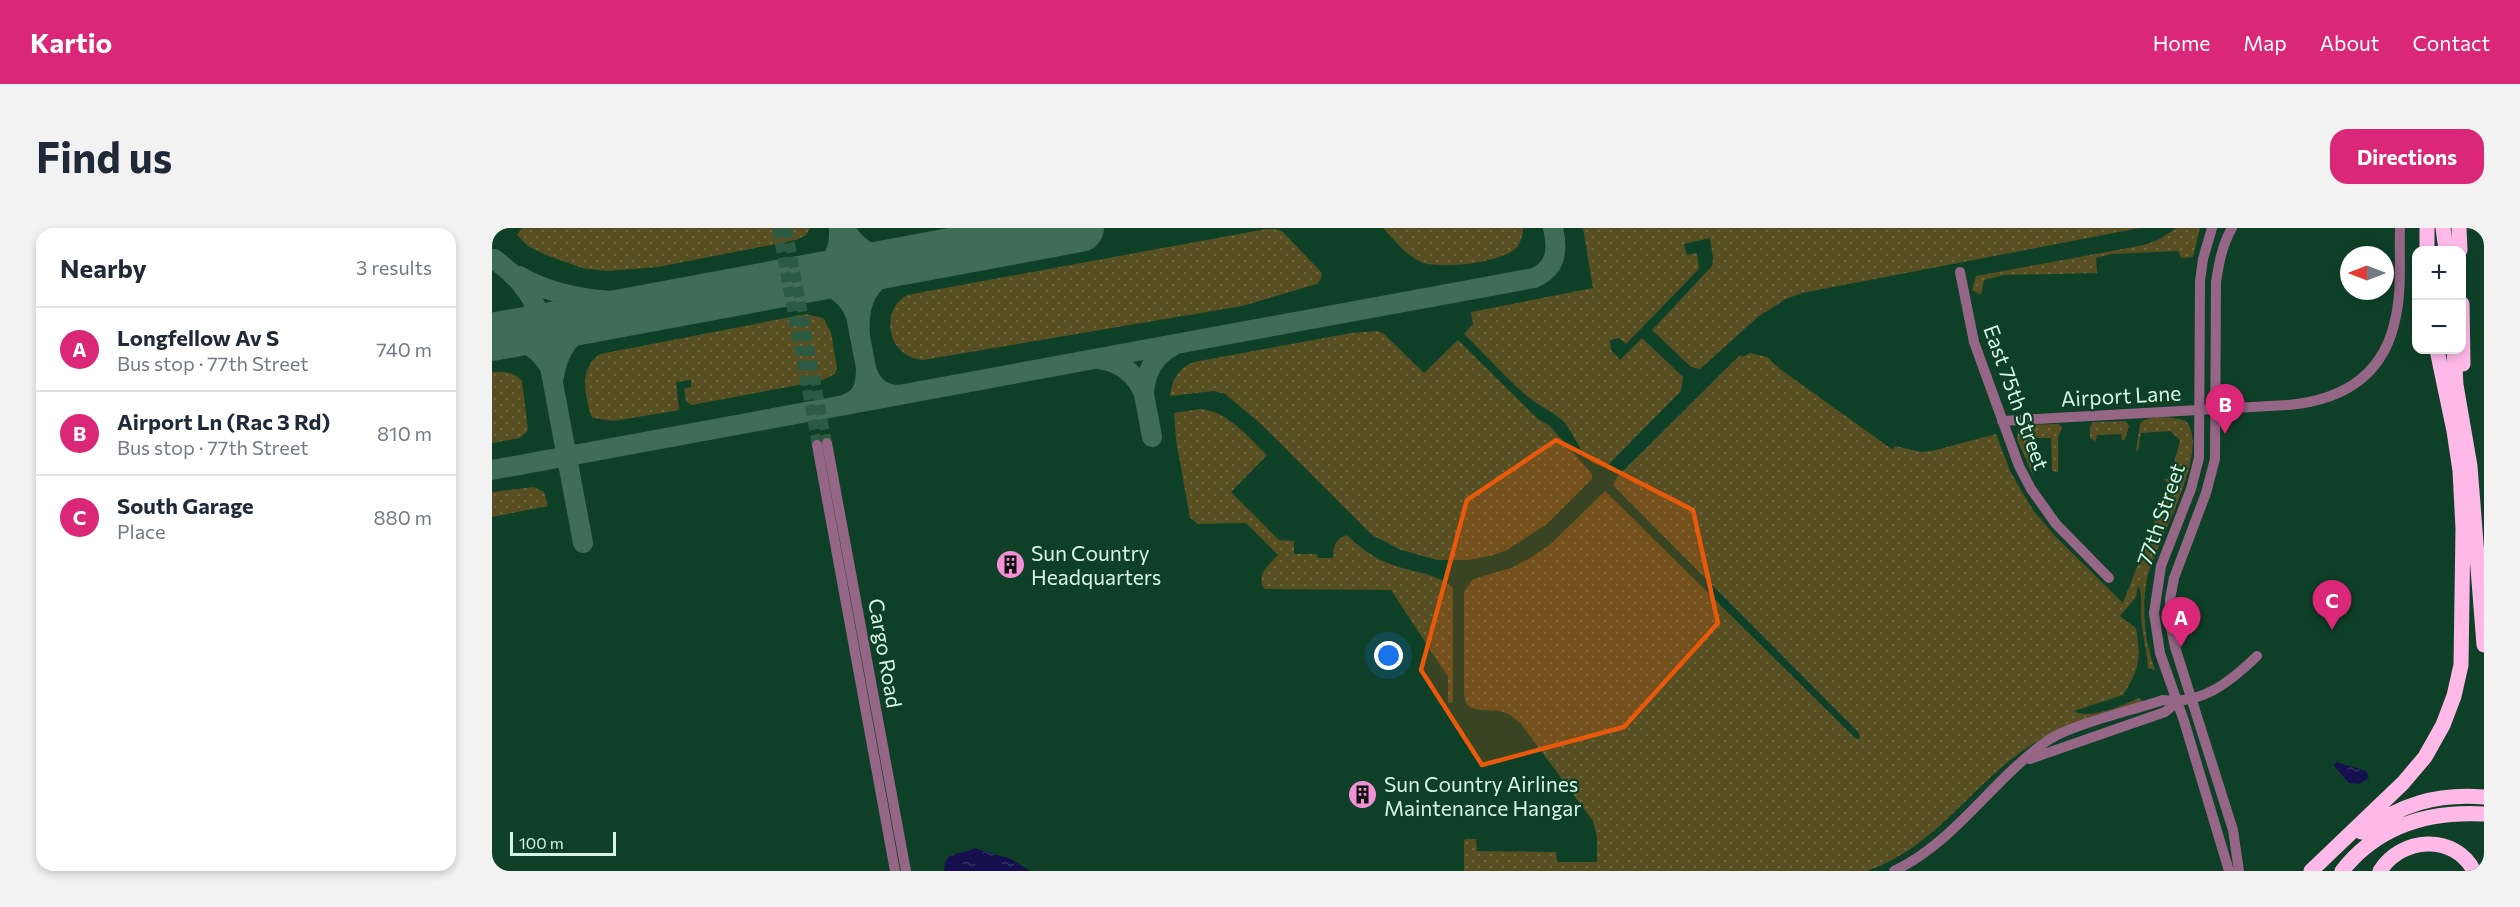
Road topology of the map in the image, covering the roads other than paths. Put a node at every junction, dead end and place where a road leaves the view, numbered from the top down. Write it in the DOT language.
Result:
graph roads {
  1 [pos="2212,228"];
  2 [pos="2232,228"];
  3 [pos="2400,228"];
  4 [pos="2427,228"];
  5 [pos="2443,228"];
  6 [pos="2450,228"];
  7 [pos="2459,228"];
  8 [pos="2427,246"];
  9 [pos="2447,246"];
  10 [pos="2448,246"];
  11 [pos="2460,246"];
  12 [pos="1960,272"];
  13 [pos="2438,354"];
  14 [pos="2454,354"];
  15 [pos="2464,354"];
  16 [pos="2200,410"];
  17 [pos="2216,410"];
  18 [pos="2002,421"];
  19 [pos="2468,444"];
  20 [pos="2109,578"];
  21 [pos="2484,645"];
  22 [pos="2257,656"];
  23 [pos="2191,699"];
  24 [pos="2177,702"];
  25 [pos="2484,797"];
  26 [pos="2436,808"];
  27 [pos="2484,809"];
  28 [pos="2484,814"];
  29 [pos="2336,849"];
  30 [pos="895,871"];
  31 [pos="906,871"];
  32 [pos="1894,871"];
  33 [pos="2229,871"];
  34 [pos="2239,871"];
  35 [pos="2311,871"];
  36 [pos="2342,871"];
  37 [pos="2380,871"];
  38 [pos="2474,871"];
  1 -- 16 [label="street, 77th Street"];
  2 -- 17 [label="street, 77th Street"];
  3 -- 17 [label="street, Airport Lane"];
  4 -- 8 [label="highway"];
  5 -- 9 [label="highway"];
  6 -- 10 [label="highway"];
  7 -- 11 [label="highway"];
  12 -- 18 [label="street, East 75th Street"];
  13 -- 29 [label="highway"];
  14 -- 19 [label="highway"];
  15 -- 19 [label="highway"];
  16 -- 17 [label="street, Airport Lane"];
  16 -- 18 [label="street, Airport Lane"];
  16 -- 24 [label="street, 77th Street"];
  17 -- 23 [label="street, 77th Street"];
  18 -- 20 [label="street, East 75th Street"];
  19 -- 21 [label="highway"];
  22 -- 23 [label="street"];
  23 -- 24 [label="street"];
  23 -- 34 [label="street, 77th Street"];
  24 -- 32 [label="street"];
  24 -- 33 [label="street, 77th Street"];
  25 -- 26 [label="highway"];
  26 -- 27 [label="highway"];
  26 -- 28 [label="highway"];
  26 -- 29 [label="highway"];
  26 -- 36 [label="highway"];
  29 -- 35 [label="highway"];
  30 -- 31 [label="street, Cargo Road"];
  37 -- 38 [label="highway"];
}
